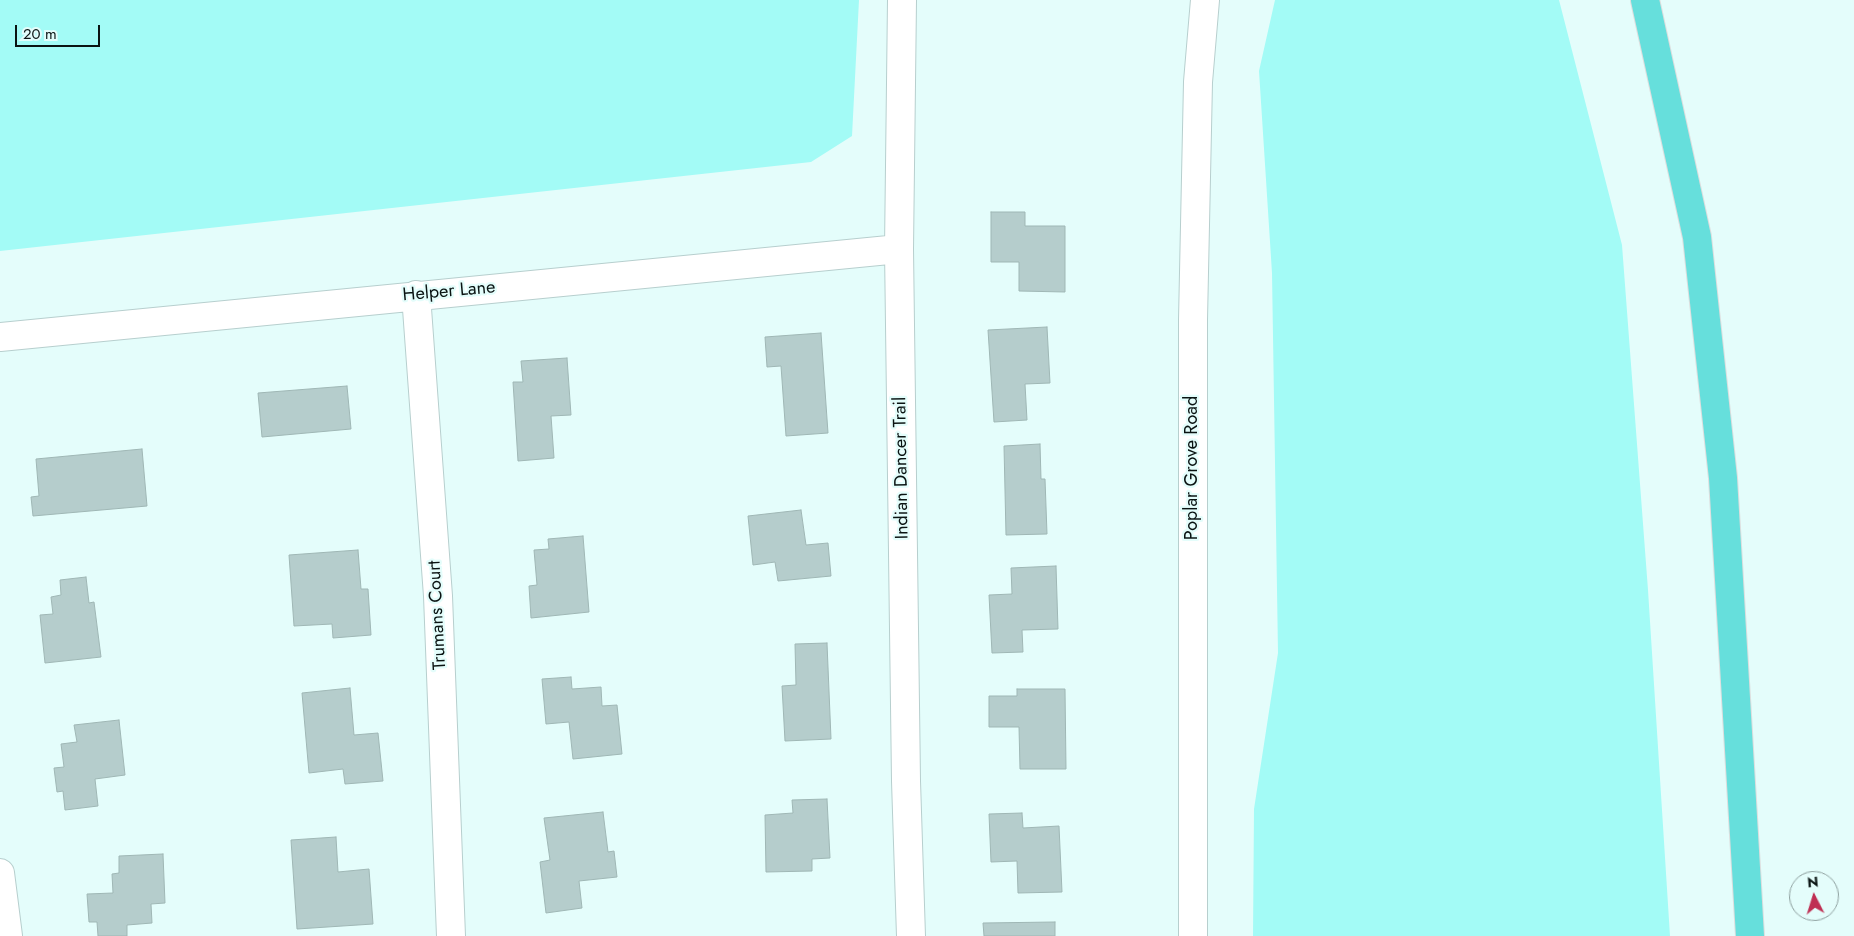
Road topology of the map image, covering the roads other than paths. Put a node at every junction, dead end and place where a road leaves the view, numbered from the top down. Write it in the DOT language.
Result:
graph roads {
  1 [pos="902,0"];
  2 [pos="1205,0"];
  3 [pos="1645,0"];
  4 [pos="899,249"];
  5 [pos="416,295"];
  6 [pos="0,337"];
  7 [pos="0,873"];
  8 [pos="8,936"];
  9 [pos="451,936"];
  10 [pos="910,936"];
  11 [pos="1193,936"];
  12 [pos="1750,936"];
  1 -- 4 [label="street, Indian Dancer Trail"];
  2 -- 11 [label="street, Poplar Grove Road"];
  3 -- 12 [label="main road"];
  4 -- 5 [label="street, Helper Lane"];
  4 -- 10 [label="street, Indian Dancer Trail"];
  5 -- 6 [label="street, Helper Lane"];
  5 -- 9 [label="street, Trumans Court"];
  7 -- 8 [label="street"];
}
